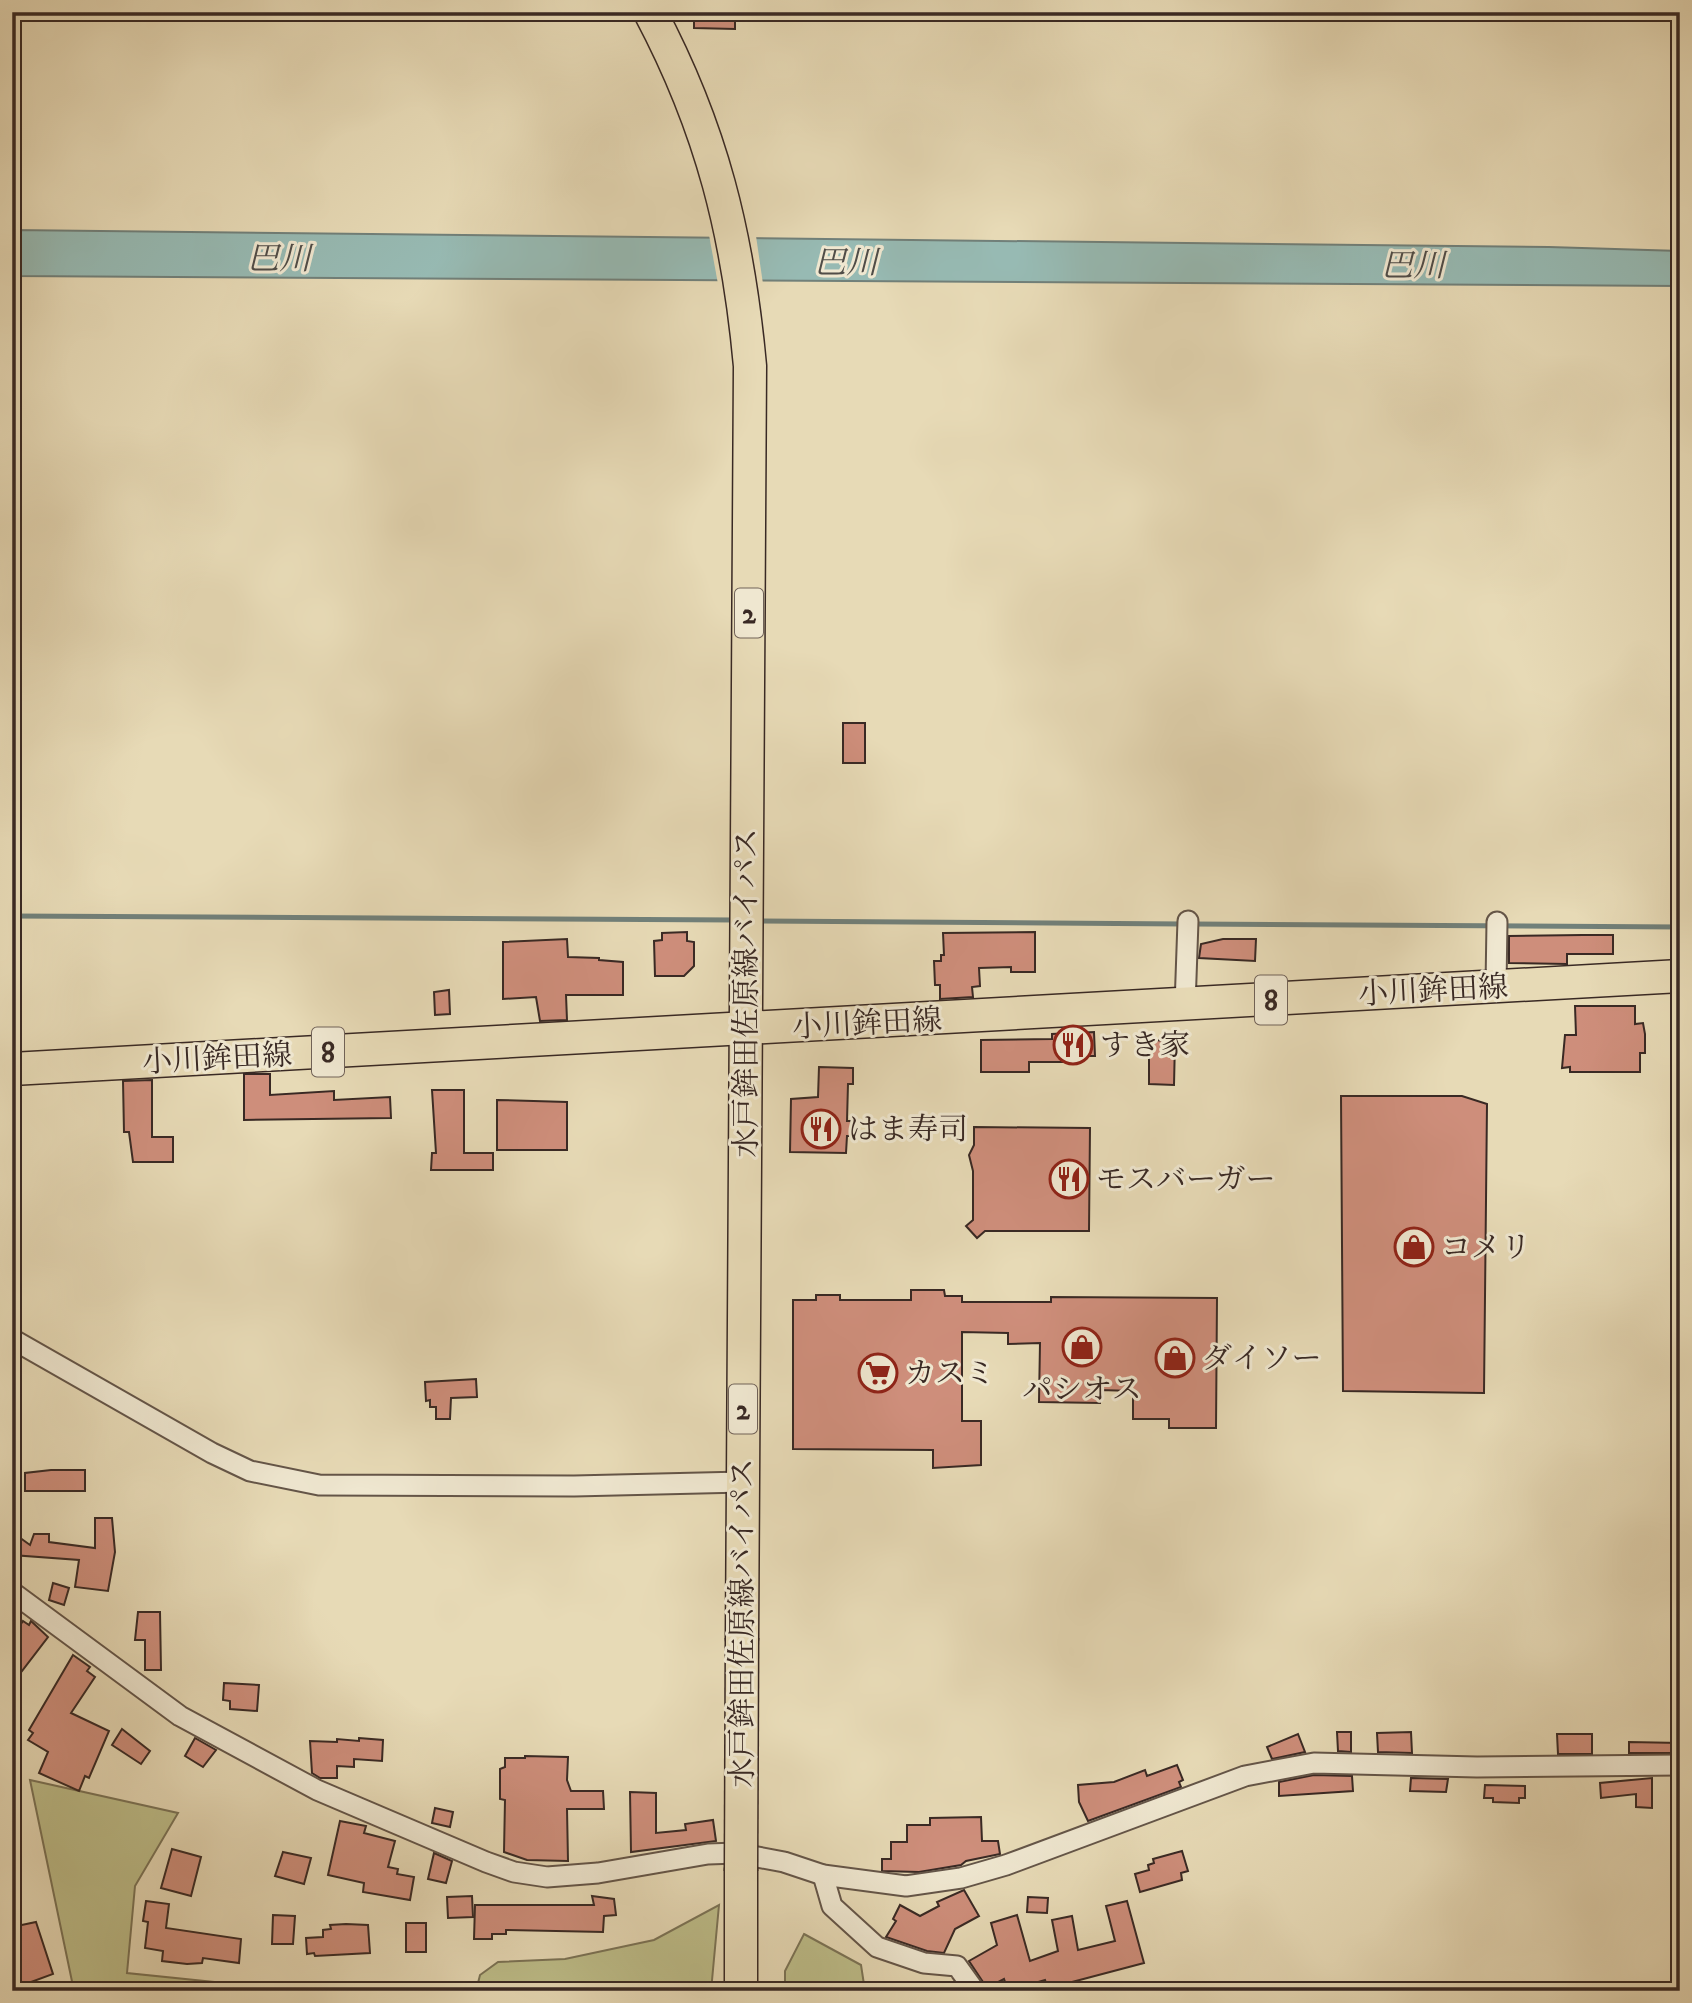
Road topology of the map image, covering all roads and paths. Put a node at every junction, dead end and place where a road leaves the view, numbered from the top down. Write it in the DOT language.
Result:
graph roads {
  1 [pos="650,12"];
  2 [pos="1188,926"];
  3 [pos="1497,927"];
  4 [pos="1680,976"];
  5 [pos="1496,986"];
  6 [pos="1185,1006"];
  7 [pos="745,1030"];
  8 [pos="12,1069"];
  9 [pos="12,1339"];
  10 [pos="743,1482"];
  11 [pos="12,1592"];
  12 [pos="1680,1765"];
  13 [pos="823,1875"];
  14 [pos="741,1991"];
  15 [pos="975,1991"];
  1 -- 7 [label="main road, 水戸鉾田佐原線バイパス / 2"];
  2 -- 6 [label="street"];
  3 -- 5 [label="street"];
  4 -- 5 [label="main road, 小川鉾田線 / 8"];
  5 -- 6 [label="main road, 小川鉾田線 / 8"];
  6 -- 7 [label="main road, 小川鉾田線 / 8"];
  7 -- 8 [label="main road, 小川鉾田線 / 8"];
  7 -- 10 [label="main road, 水戸鉾田佐原線バイパス / 2"];
  9 -- 10 [label="street"];
  10 -- 14 [label="main road, 水戸鉾田佐原線バイパス / 2, bridge"];
  11 -- 13 [label="street"];
  12 -- 13 [label="street"];
  13 -- 15 [label="street"];
}
